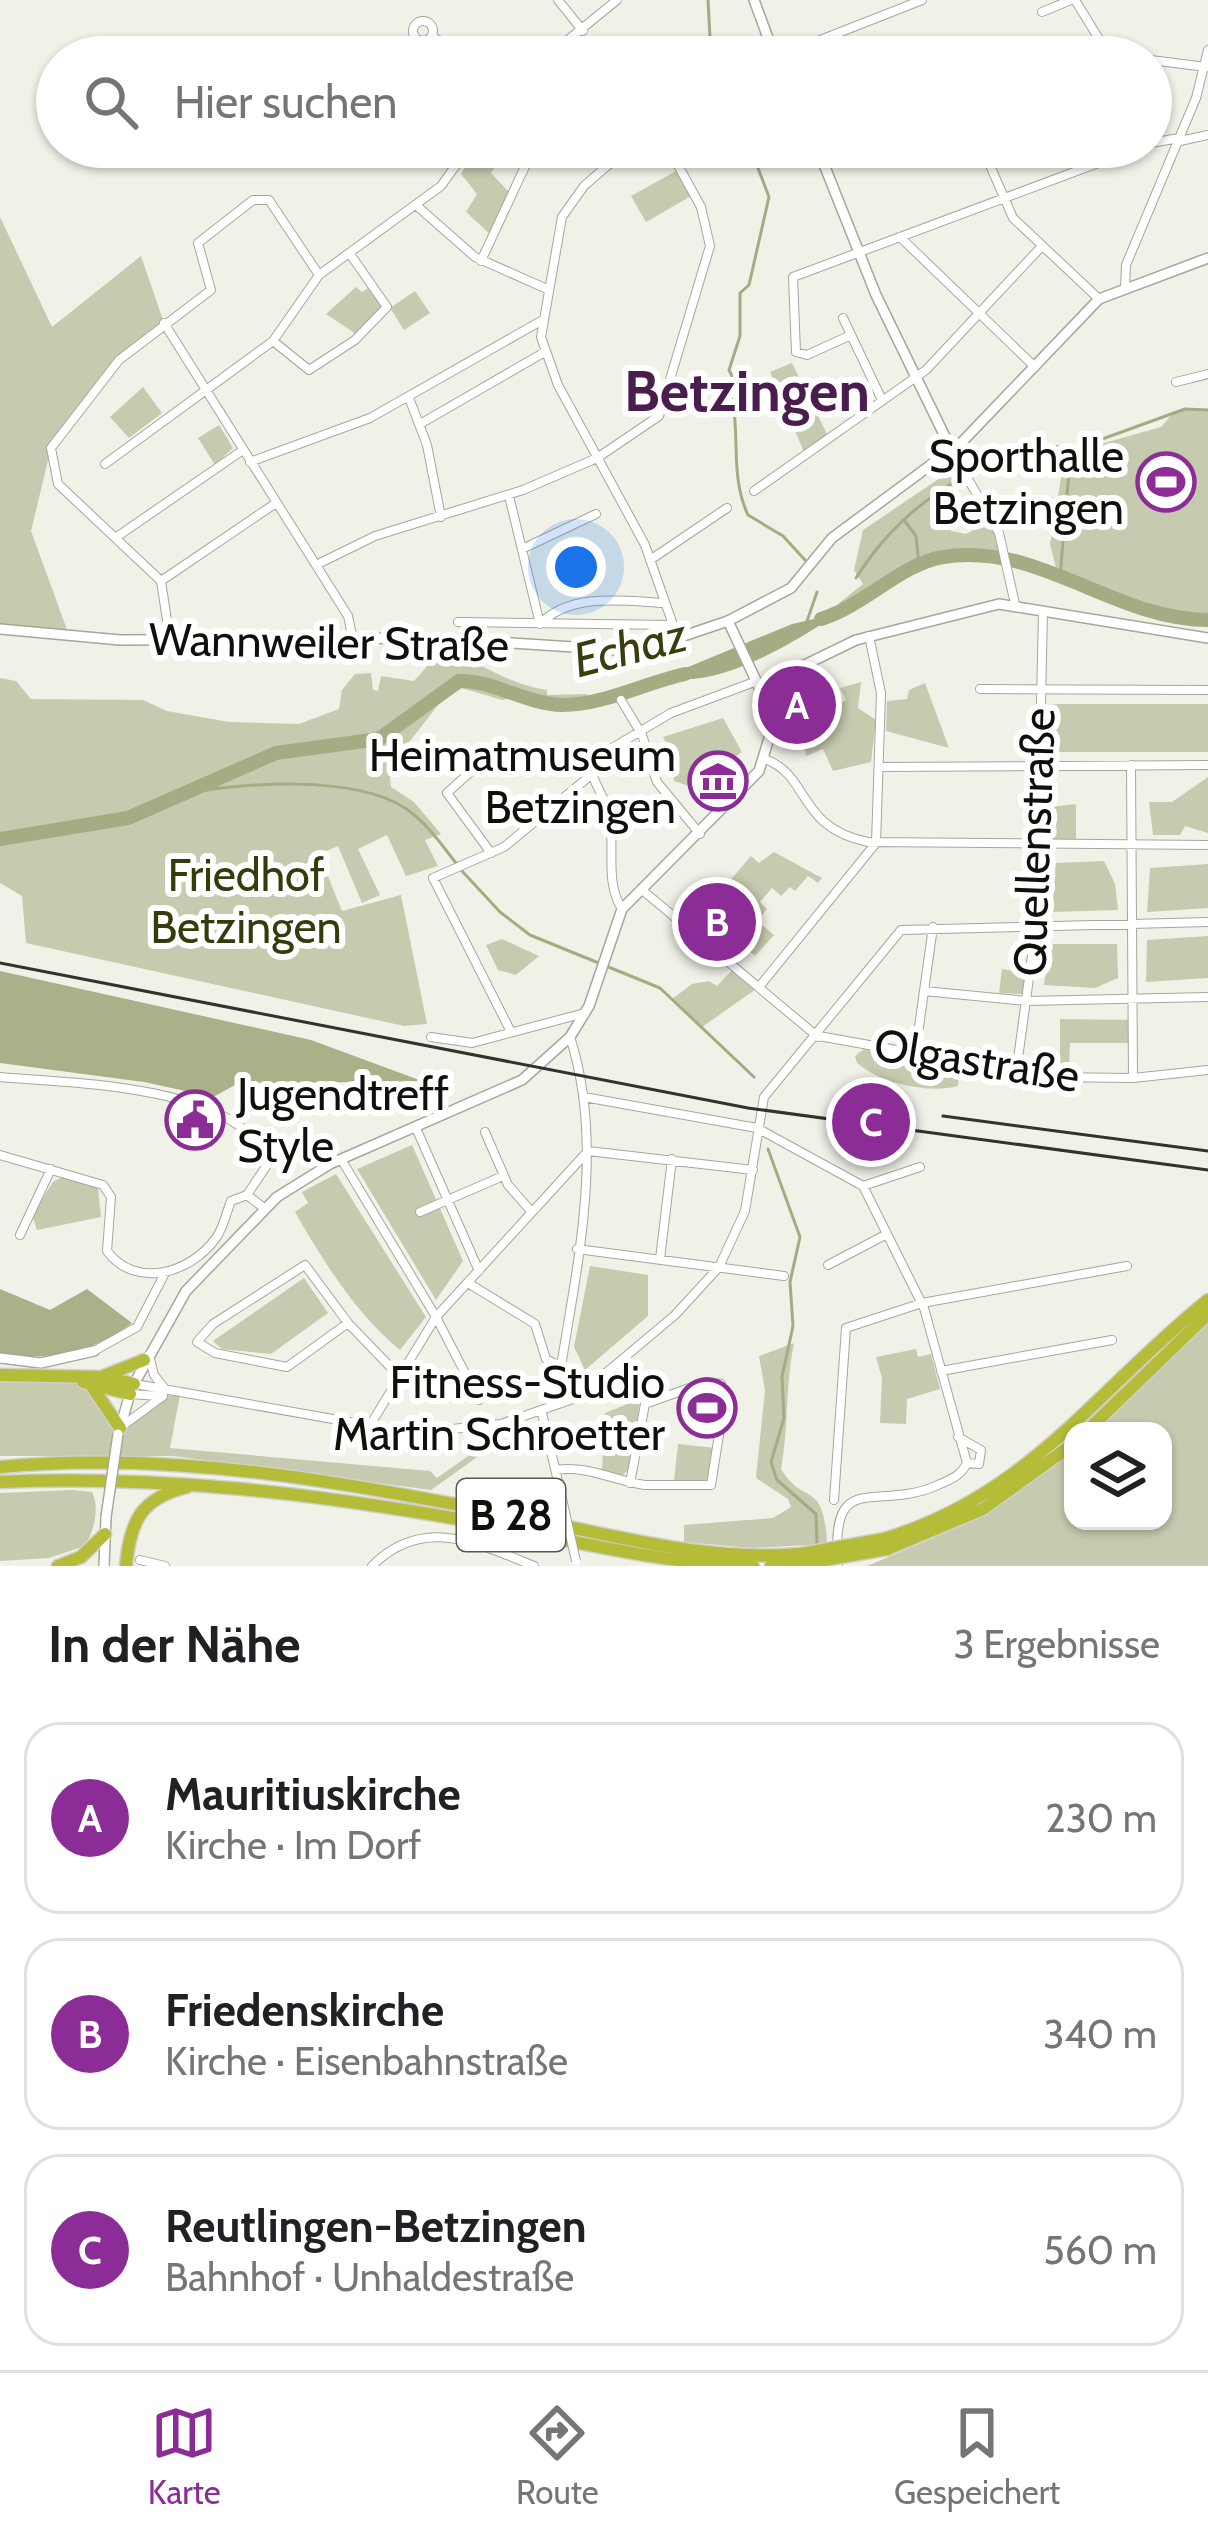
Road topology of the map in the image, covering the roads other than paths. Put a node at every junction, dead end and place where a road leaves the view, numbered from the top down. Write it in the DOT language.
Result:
graph roads {
  1 [pos="558,0"];
  2 [pos="617,0"];
  3 [pos="754,0"];
  4 [pos="922,0"];
  5 [pos="1073,0"];
  6 [pos="1042,11"];
  7 [pos="583,31"];
  8 [pos="576,36"];
  9 [pos="768,36"];
  10 [pos="830,36"];
  11 [pos="1096,36"];
  12 [pos="1208,50"];
  13 [pos="1172,63"];
  14 [pos="1206,67"];
  15 [pos="1208,134"];
  16 [pos="1179,140"];
  17 [pos="1172,141"];
  18 [pos="1172,157"];
  19 [pos="455,168"];
  20 [pos="524,168"];
  21 [pos="604,168"];
  22 [pos="679,168"];
  23 [pos="825,168"];
  24 [pos="990,168"];
  25 [pos="1085,168"];
  26 [pos="1167,168"];
  27 [pos="1002,199"];
  28 [pos="417,206"];
  29 [pos="900,237"];
  30 [pos="1042,246"];
  31 [pos="859,252"];
  32 [pos="350,254"];
  33 [pos="1208,258"];
  34 [pos="481,261"];
  35 [pos="319,275"];
  36 [pos="1125,287"];
  37 [pos="547,289"];
  38 [pos="1099,299"];
  39 [pos="980,314"];
  40 [pos="843,318"];
  41 [pos="541,321"];
  42 [pos="164,323"];
  43 [pos="851,335"];
  44 [pos="273,341"];
  45 [pos="543,353"];
  46 [pos="1035,368"];
  47 [pos="1208,374"];
  48 [pos="914,378"];
  49 [pos="1176,382"];
  50 [pos="208,391"];
  51 [pos="409,398"];
  52 [pos="882,400"];
  53 [pos="420,424"];
  54 [pos="243,450"];
  55 [pos="952,451"];
  56 [pos="596,458"];
  57 [pos="250,462"];
  58 [pos="105,464"];
  59 [pos="754,491"];
  60 [pos="509,496"];
  61 [pos="276,503"];
  62 [pos="727,508"];
  63 [pos="596,514"];
  64 [pos="441,517"];
  65 [pos="118,536"];
  66 [pos="522,549"];
  67 [pos="650,560"];
  68 [pos="316,565"];
  69 [pos="161,581"];
  70 [pos="664,603"];
  71 [pos="1015,604"];
  72 [pos="1043,609"];
  73 [pos="728,621"];
  74 [pos="458,622"];
  75 [pos="540,624"];
  76 [pos="672,625"];
  77 [pos="0,629"];
  78 [pos="352,635"];
  79 [pos="869,636"];
  80 [pos="1208,638"];
  81 [pos="677,639"];
  82 [pos="170,640"];
  83 [pos="759,684"];
  84 [pos="980,689"];
  85 [pos="1040,689"];
  86 [pos="1208,690"];
  87 [pos="621,700"];
  88 [pos="640,730"];
  89 [pos="765,758"];
  90 [pos="491,761"];
  91 [pos="1039,765"];
  92 [pos="1131,765"];
  93 [pos="1208,765"];
  94 [pos="879,767"];
  95 [pos="591,775"];
  96 [pos="700,834"];
  97 [pos="876,843"];
  98 [pos="1132,844"];
  99 [pos="1037,845"];
  100 [pos="1208,845"];
  101 [pos="491,854"];
  102 [pos="641,889"];
  103 [pos="622,909"];
  104 [pos="1208,922"];
  105 [pos="1132,925"];
  106 [pos="933,927"];
  107 [pos="1036,927"];
  108 [pos="759,987"];
  109 [pos="924,991"];
  110 [pos="1208,997"];
  111 [pos="1027,1001"];
  112 [pos="1133,1001"];
  113 [pos="585,1013"];
  114 [pos="511,1032"];
  115 [pos="431,1037"];
  116 [pos="569,1037"];
  117 [pos="818,1037"];
  118 [pos="915,1054"];
  119 [pos="1208,1070"];
  120 [pos="1016,1073"];
  121 [pos="0,1077"];
  122 [pos="1133,1078"];
  123 [pos="584,1097"];
  124 [pos="416,1128"];
  125 [pos="757,1128"];
  126 [pos="485,1132"];
  127 [pos="588,1151"];
  128 [pos="0,1155"];
  129 [pos="340,1160"];
  130 [pos="672,1160"];
  131 [pos="920,1167"];
  132 [pos="51,1169"];
  133 [pos="753,1170"];
  134 [pos="503,1176"];
  135 [pos="862,1186"];
  136 [pos="248,1195"];
  137 [pos="447,1201"];
  138 [pos="264,1208"];
  139 [pos="530,1210"];
  140 [pos="420,1212"];
  141 [pos="887,1234"];
  142 [pos="20,1235"];
  143 [pos="577,1249"];
  144 [pos="660,1259"];
  145 [pos="828,1265"];
  146 [pos="1127,1266"];
  147 [pos="718,1268"];
  148 [pos="478,1271"];
  149 [pos="165,1273"];
  150 [pos="784,1276"];
  151 [pos="468,1283"];
  152 [pos="1208,1300"];
  153 [pos="922,1303"];
  154 [pos="1208,1314"];
  155 [pos="436,1317"];
  156 [pos="348,1323"];
  157 [pos="1112,1340"];
  158 [pos="94,1351"];
  159 [pos="146,1355"];
  160 [pos="0,1358"];
  161 [pos="561,1367"];
  162 [pos="940,1371"];
  163 [pos="0,1375"];
  164 [pos="399,1376"];
  165 [pos="95,1380"];
  166 [pos="132,1389"];
  167 [pos="557,1392"];
  168 [pos="165,1393"];
  169 [pos="479,1400"];
  170 [pos="542,1413"];
  171 [pos="1096,1422"];
  172 [pos="369,1428"];
  173 [pos="119,1431"];
  174 [pos="958,1437"];
  175 [pos="1064,1451"];
  176 [pos="0,1463"];
  177 [pos="967,1463"];
  178 [pos="556,1470"];
  179 [pos="0,1482"];
  180 [pos="630,1483"];
  181 [pos="200,1484"];
  182 [pos="835,1500"];
  183 [pos="105,1534"];
  184 [pos="885,1544"];
  185 [pos="802,1559"];
  186 [pos="133,1563"];
  187 [pos="575,1563"];
  188 [pos="58,1566"];
  189 [pos="104,1566"];
  190 [pos="165,1566"];
  191 [pos="372,1566"];
  192 [pos="534,1566"];
  193 [pos="753,1566"];
  194 [pos="771,1566"];
  195 [pos="838,1566"];
  1 -- 7 [label="street"];
  2 -- 7 [label="street"];
  3 -- 9 [label="street"];
  4 -- 10 [label="street"];
  5 -- 6 [label="street"];
  5 -- 11 [label="street"];
  7 -- 8 [label="street"];
  12 -- 14 [label="street"];
  13 -- 14 [label="street"];
  14 -- 16 [label="street"];
  15 -- 16 [label="street"];
  16 -- 17 [label="street"];
  16 -- 18 [label="street"];
  19 -- 28 [label="street"];
  20 -- 34 [label="street"];
  21 -- 37 [label="street"];
  22 -- 56 [label="street"];
  23 -- 31 [label="street"];
  24 -- 27 [label="street"];
  25 -- 27 [label="street"];
  26 -- 36 [label="street"];
  27 -- 29 [label="street"];
  27 -- 30 [label="street"];
  28 -- 32 [label="street"];
  28 -- 34 [label="street"];
  29 -- 31 [label="street"];
  29 -- 39 [label="street"];
  30 -- 38 [label="street"];
  30 -- 39 [label="street"];
  31 -- 43 [label="street"];
  31 -- 48 [label="street"];
  32 -- 35 [label="street"];
  32 -- 44 [label="street"];
  33 -- 36 [label="street"];
  34 -- 37 [label="street"];
  35 -- 42 [label="street"];
  35 -- 44 [label="street"];
  36 -- 38 [label="street"];
  37 -- 41 [label="street"];
  38 -- 46 [label="street, Wannweiler Straße"];
  39 -- 46 [label="street"];
  39 -- 48 [label="street"];
  40 -- 43 [label="street"];
  41 -- 45 [label="street"];
  41 -- 51 [label="street"];
  42 -- 50 [label="street"];
  42 -- 65 [label="street"];
  43 -- 52 [label="street"];
  44 -- 50 [label="street"];
  45 -- 53 [label="street"];
  45 -- 56 [label="street"];
  46 -- 55 [label="street, Wannweiler Straße"];
  47 -- 49 [label="street"];
  48 -- 52 [label="street"];
  48 -- 55 [label="street"];
  50 -- 54 [label="street"];
  50 -- 58 [label="street"];
  51 -- 53 [label="street"];
  51 -- 57 [label="street"];
  52 -- 59 [label="street"];
  53 -- 64 [label="street"];
  54 -- 57 [label="street"];
  54 -- 65 [label="street"];
  55 -- 71 [label="street"];
  55 -- 73 [label="street, Wannweiler Straße"];
  56 -- 60 [label="street"];
  56 -- 67 [label="street"];
  57 -- 61 [label="street"];
  60 -- 64 [label="street"];
  60 -- 66 [label="street"];
  61 -- 68 [label="street"];
  61 -- 69 [label="street"];
  62 -- 67 [label="street"];
  63 -- 66 [label="street"];
  64 -- 68 [label="street"];
  65 -- 69 [label="street"];
  66 -- 75 [label="street"];
  67 -- 70 [label="street"];
  68 -- 78 [label="street"];
  69 -- 82 [label="street"];
  70 -- 75 [label="street"];
  70 -- 76 [label="street"];
  71 -- 72 [label="street"];
  71 -- 79 [label="street"];
  72 -- 80 [label="street"];
  72 -- 85 [label="street, Quellenstraße"];
  73 -- 81 [label="street, Wannweiler Straße"];
  73 -- 83 [label="street"];
  74 -- 75 [label="street"];
  75 -- 76 [label="street"];
  76 -- 81 [label="street"];
  77 -- 82 [label="street, Wannweiler Straße"];
  78 -- 81 [label="street, Wannweiler Straße"];
  78 -- 82 [label="street, Wannweiler Straße"];
  79 -- 83 [label="street"];
  79 -- 94 [label="street"];
  83 -- 88 [label="street"];
  83 -- 89 [label="street"];
  84 -- 85 [label="street"];
  85 -- 86 [label="street"];
  85 -- 91 [label="street, Quellenstraße"];
  87 -- 88 [label="street"];
  88 -- 95 [label="street"];
  88 -- 96 [label="street"];
  89 -- 96 [label="street"];
  89 -- 97 [label="street"];
  90 -- 101 [label="street"];
  91 -- 92 [label="street"];
  91 -- 94 [label="street"];
  91 -- 99 [label="street, Quellenstraße"];
  92 -- 93 [label="street"];
  92 -- 98 [label="street"];
  94 -- 97 [label="street"];
  95 -- 101 [label="street"];
  95 -- 103 [label="street"];
  96 -- 102 [label="street"];
  97 -- 99 [label="street"];
  97 -- 108 [label="street"];
  98 -- 99 [label="street"];
  98 -- 100 [label="street"];
  98 -- 105 [label="street"];
  99 -- 107 [label="street, Quellenstraße"];
  101 -- 114 [label="street"];
  102 -- 103 [label="street"];
  102 -- 108 [label="street"];
  103 -- 113 [label="street"];
  104 -- 105 [label="street"];
  105 -- 107 [label="street"];
  105 -- 112 [label="street"];
  106 -- 107 [label="street"];
  106 -- 109 [label="street"];
  106 -- 117 [label="street"];
  107 -- 111 [label="street, Quellenstraße"];
  108 -- 117 [label="street"];
  109 -- 111 [label="street"];
  109 -- 118 [label="street"];
  110 -- 112 [label="street"];
  111 -- 112 [label="street"];
  111 -- 120 [label="street, Quellenstraße"];
  112 -- 122 [label="street"];
  113 -- 114 [label="street"];
  113 -- 116 [label="street"];
  114 -- 115 [label="street"];
  116 -- 123 [label="street"];
  116 -- 124 [label="street"];
  117 -- 118 [label="street, Olgastraße"];
  117 -- 125 [label="street"];
  118 -- 120 [label="street, Olgastraße"];
  119 -- 122 [label="street, Olgastraße"];
  120 -- 122 [label="street, Olgastraße"];
  121 -- 136 [label="street"];
  123 -- 125 [label="street"];
  123 -- 127 [label="street"];
  124 -- 129 [label="street"];
  124 -- 137 [label="street"];
  125 -- 133 [label="street"];
  125 -- 135 [label="street"];
  126 -- 134 [label="street"];
  127 -- 130 [label="street"];
  127 -- 139 [label="street"];
  127 -- 143 [label="street"];
  128 -- 132 [label="street"];
  129 -- 138 [label="street"];
  129 -- 155 [label="street"];
  130 -- 133 [label="street"];
  130 -- 144 [label="street"];
  131 -- 135 [label="street"];
  132 -- 142 [label="street"];
  132 -- 149 [label="street"];
  133 -- 147 [label="street"];
  134 -- 137 [label="street"];
  134 -- 139 [label="street"];
  135 -- 141 [label="street"];
  136 -- 138 [label="street"];
  136 -- 149 [label="street"];
  137 -- 140 [label="street"];
  137 -- 148 [label="street"];
  138 -- 159 [label="street"];
  139 -- 148 [label="street"];
  141 -- 145 [label="street"];
  141 -- 153 [label="street"];
  143 -- 144 [label="street"];
  143 -- 161 [label="street"];
  144 -- 147 [label="street"];
  146 -- 153 [label="street"];
  147 -- 150 [label="street"];
  147 -- 170 [label="street"];
  148 -- 151 [label="street"];
  149 -- 158 [label="street"];
  151 -- 155 [label="street"];
  151 -- 161 [label="street"];
  152 -- 184 [label="highway, B 28"];
  153 -- 162 [label="street"];
  153 -- 182 [label="street"];
  154 -- 171 [label="highway"];
  155 -- 164 [label="street"];
  155 -- 169 [label="street"];
  156 -- 156 [label="street"];
  156 -- 164 [label="street"];
  157 -- 162 [label="street"];
  158 -- 160 [label="street"];
  159 -- 165 [label="highway"];
  159 -- 166 [label="street"];
  159 -- 168 [label="street"];
  161 -- 167 [label="street"];
  162 -- 174 [label="street"];
  163 -- 165 [label="highway"];
  164 -- 172 [label="street"];
  165 -- 166 [label="highway"];
  165 -- 173 [label="highway"];
  166 -- 168 [label="street"];
  166 -- 173 [label="street"];
  168 -- 172 [label="street"];
  168 -- 173 [label="street"];
  170 -- 172 [label="street"];
  170 -- 178 [label="street"];
  173 -- 183 [label="street, bridge"];
  174 -- 177 [label="street"];
  174 -- 177 [label="street"];
  175 -- 184 [label="highway, B 28"];
  176 -- 185 [label="highway, B 28"];
  177 -- 195 [label="street"];
  178 -- 180 [label="street"];
  178 -- 187 [label="street, bridge"];
  179 -- 181 [label="highway, B 28"];
  180 -- 180 [label="street"];
  181 -- 186 [label="highway, B 28"];
  181 -- 193 [label="highway, B 28"];
  183 -- 188 [label="highway"];
  183 -- 189 [label="street"];
  184 -- 185 [label="highway, B 28, bridge"];
  185 -- 194 [label="highway, B 28"];
  186 -- 190 [label="street"];
  191 -- 192 [label="street"];
}
